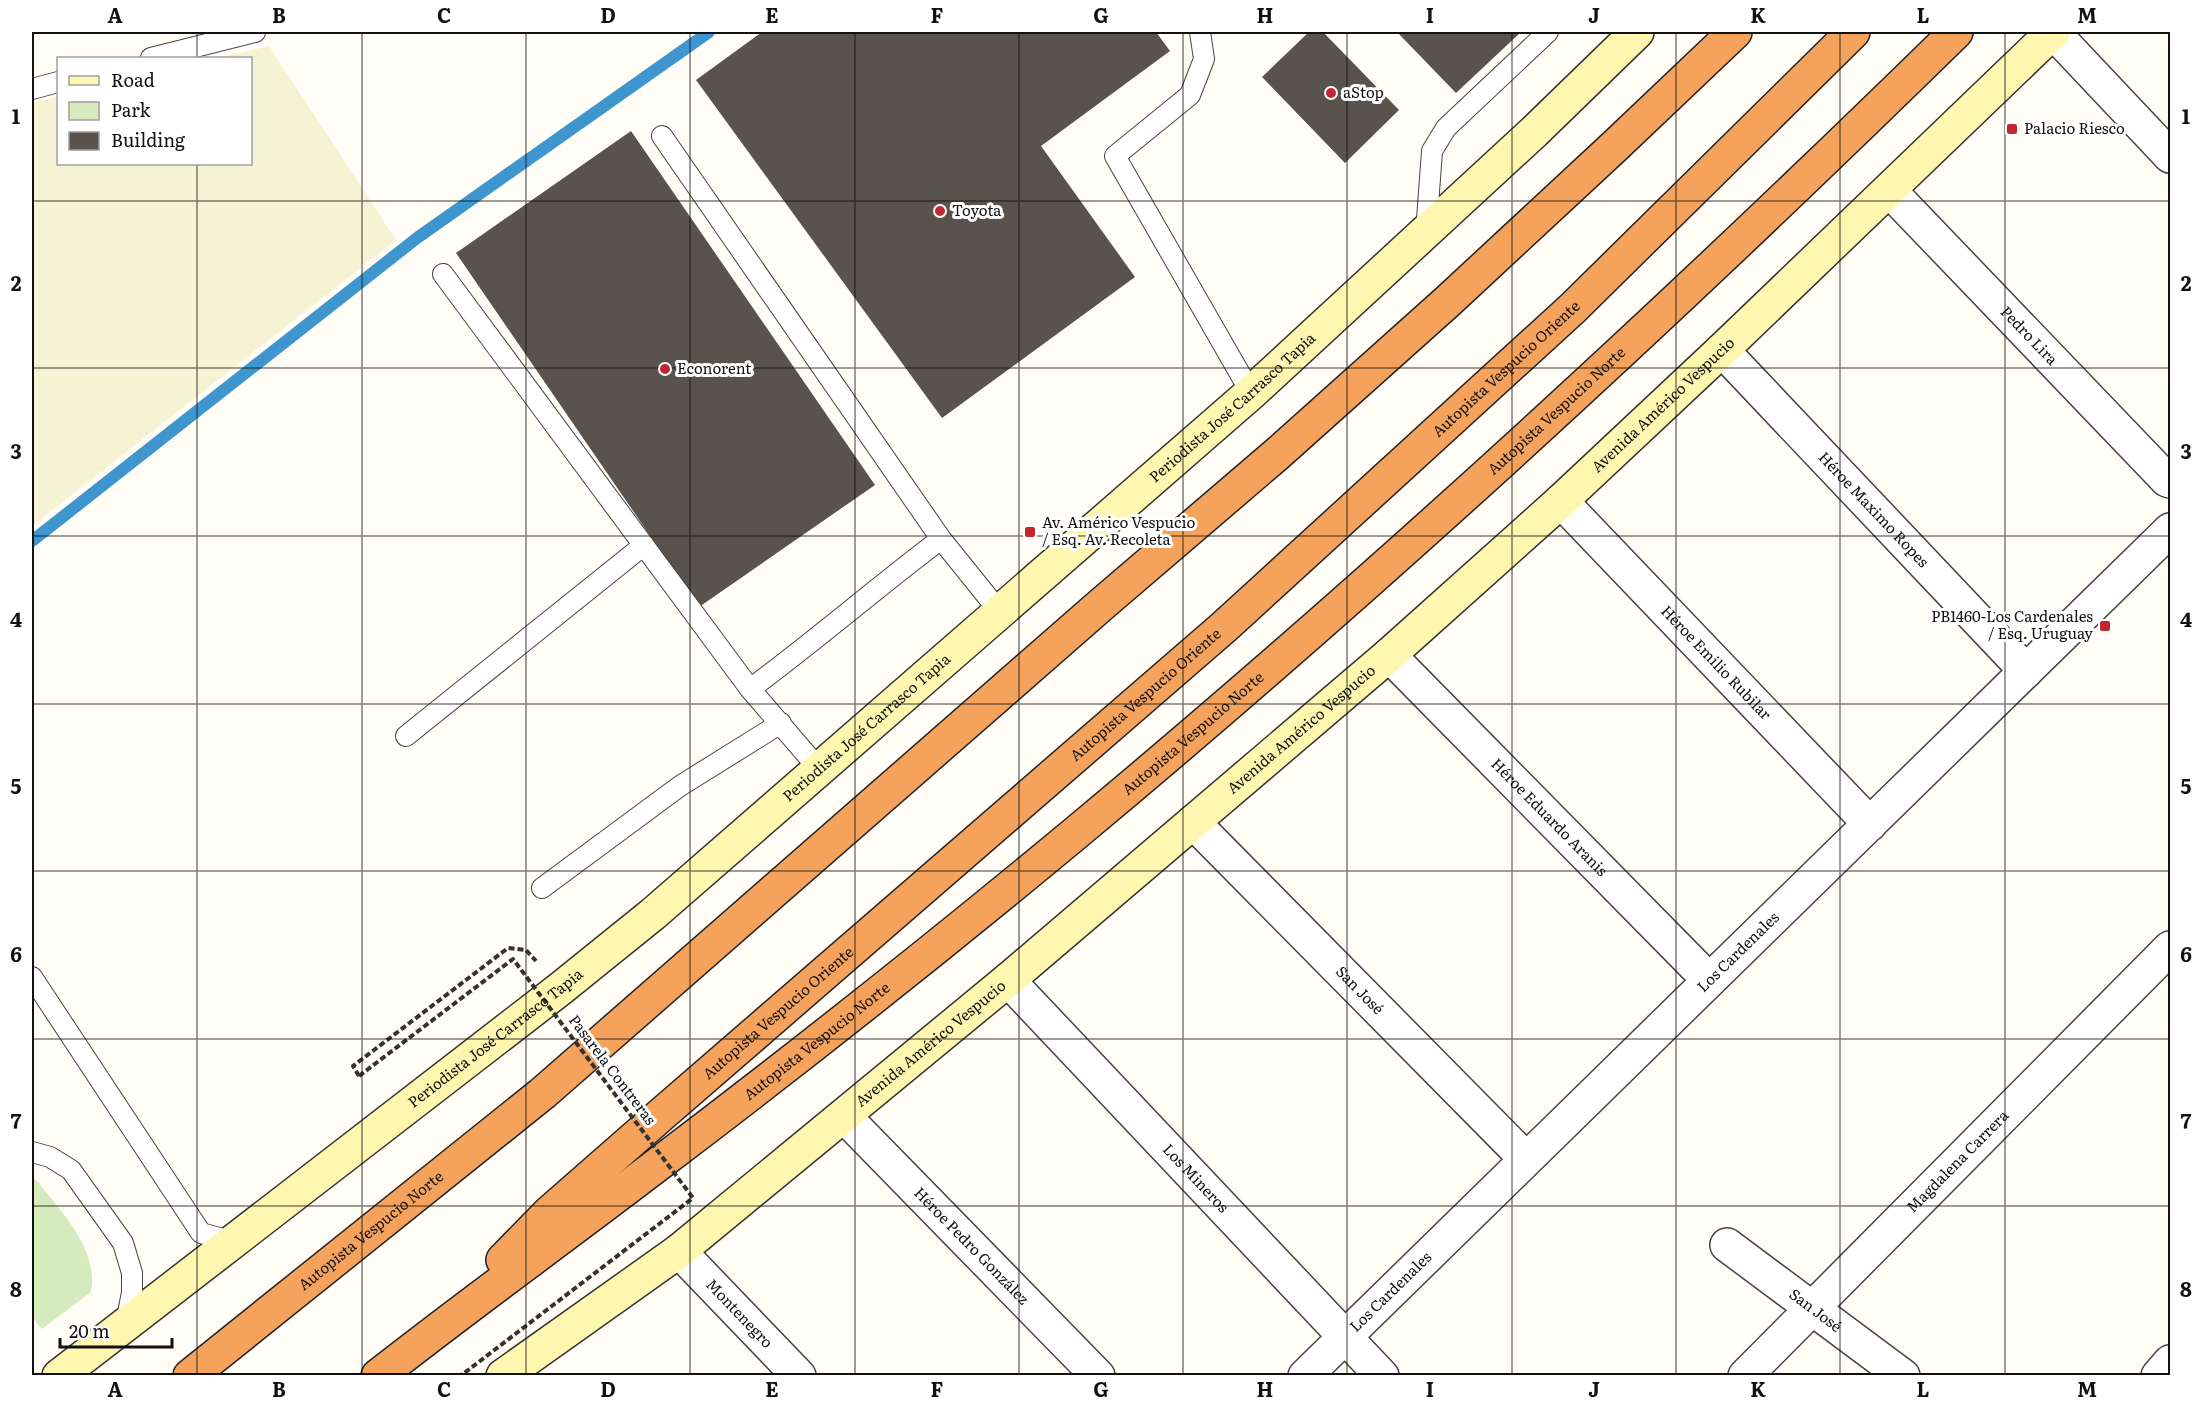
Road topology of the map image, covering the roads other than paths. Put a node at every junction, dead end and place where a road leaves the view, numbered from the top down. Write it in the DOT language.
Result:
graph roads {
  1 [pos="255,32"];
  2 [pos="1200,32"];
  3 [pos="1548,32"];
  4 [pos="1637,32"];
  5 [pos="1735,32"];
  6 [pos="1853,32"];
  7 [pos="1956,32"];
  8 [pos="2053,32"];
  9 [pos="155,57"];
  10 [pos="57,82"];
  11 [pos="32,89"];
  12 [pos="662,136"];
  13 [pos="2170,156"];
  14 [pos="1889,190"];
  15 [pos="1426,233"];
  16 [pos="443,274"];
  17 [pos="1722,350"];
  18 [pos="1251,393"];
  19 [pos="2170,481"];
  20 [pos="1561,501"];
  21 [pos="2170,530"];
  22 [pos="941,539"];
  23 [pos="644,545"];
  24 [pos="999,611"];
  25 [pos="1389,655"];
  26 [pos="2026,671"];
  27 [pos="750,690"];
  28 [pos="781,723"];
  29 [pos="406,736"];
  30 [pos="819,769"];
  31 [pos="1193,822"];
  32 [pos="1870,824"];
  33 [pos="542,888"];
  34 [pos="2170,948"];
  35 [pos="32,977"];
  36 [pos="1008,980"];
  37 [pos="1709,980"];
  38 [pos="844,1116"];
  39 [pos="32,1152"];
  40 [pos="1526,1159"];
  41 [pos="234,1242"];
  42 [pos="1727,1245"];
  43 [pos="679,1251"];
  44 [pos="1812,1308"];
  45 [pos="126,1324"];
  46 [pos="1345,1337"];
  47 [pos="424,1340"];
  48 [pos="2170,1362"];
  49 [pos="59,1376"];
  50 [pos="190,1376"];
  51 [pos="378,1376"];
  52 [pos="503,1376"];
  53 [pos="799,1376"];
  54 [pos="1098,1376"];
  55 [pos="1305,1376"];
  56 [pos="1382,1376"];
  57 [pos="1745,1376"];
  58 [pos="1903,1376"];
  59 [pos="2158,1376"];
  1 -- 9 [label="lane"];
  2 -- 18 [label="lane"];
  3 -- 15 [label="lane"];
  4 -- 15 [label="main road, Periodista José Carrasco Tapia"];
  5 -- 50 [label="highway, Autopista Vespucio Norte"];
  6 -- 47 [label="highway, Autopista Vespucio Oriente"];
  7 -- 47 [label="highway, Autopista Vespucio Norte"];
  8 -- 13 [label="street"];
  8 -- 14 [label="main road, Avenida Américo Vespucio"];
  10 -- 11 [label="lane"];
  12 -- 22 [label="lane"];
  14 -- 17 [label="main road, Avenida Américo Vespucio"];
  14 -- 19 [label="street, Pedro Lira"];
  15 -- 18 [label="main road, Periodista José Carrasco Tapia"];
  16 -- 23 [label="lane"];
  17 -- 20 [label="main road, Avenida Américo Vespucio"];
  17 -- 26 [label="street, Héroe Maximo Ropes"];
  18 -- 24 [label="main road, Periodista José Carrasco Tapia"];
  20 -- 25 [label="main road, Avenida Américo Vespucio"];
  20 -- 32 [label="street, Héroe Emilio Rubilar"];
  21 -- 26 [label="street, Los Cardenales"];
  22 -- 24 [label="lane"];
  22 -- 27 [label="lane"];
  23 -- 27 [label="lane"];
  23 -- 29 [label="lane"];
  24 -- 30 [label="main road, Periodista José Carrasco Tapia"];
  25 -- 31 [label="main road, Avenida Américo Vespucio"];
  25 -- 37 [label="street, Héroe Eduardo Aranis"];
  26 -- 32 [label="street, Los Cardenales"];
  27 -- 28 [label="lane"];
  28 -- 30 [label="lane"];
  28 -- 33 [label="lane"];
  30 -- 41 [label="main road, Periodista José Carrasco Tapia"];
  31 -- 36 [label="main road, Avenida Américo Vespucio"];
  31 -- 40 [label="street, San José"];
  32 -- 37 [label="street, Los Cardenales"];
  34 -- 44 [label="street, Magdalena Carrera"];
  35 -- 41 [label="lane"];
  36 -- 38 [label="main road, Avenida Américo Vespucio"];
  36 -- 46 [label="street, Los Mineros"];
  37 -- 40 [label="street, Los Cardenales"];
  38 -- 43 [label="main road, Avenida Américo Vespucio"];
  38 -- 54 [label="street, Héroe Pedro González"];
  39 -- 45 [label="lane"];
  40 -- 46 [label="street, Los Cardenales"];
  41 -- 45 [label="main road, Periodista José Carrasco Tapia"];
  42 -- 44 [label="street, San José"];
  43 -- 52 [label="main road, Avenida Américo Vespucio"];
  43 -- 53 [label="street, Montenegro"];
  44 -- 57 [label="street, Magdalena Carrera"];
  44 -- 58 [label="street, San José"];
  45 -- 49 [label="main road, Periodista José Carrasco Tapia"];
  46 -- 55 [label="street, Los Cardenales"];
  46 -- 56 [label="street, Los Mineros"];
  47 -- 51 [label="highway, Autopista Vespucio Norte"];
  48 -- 59 [label="street"];
}
